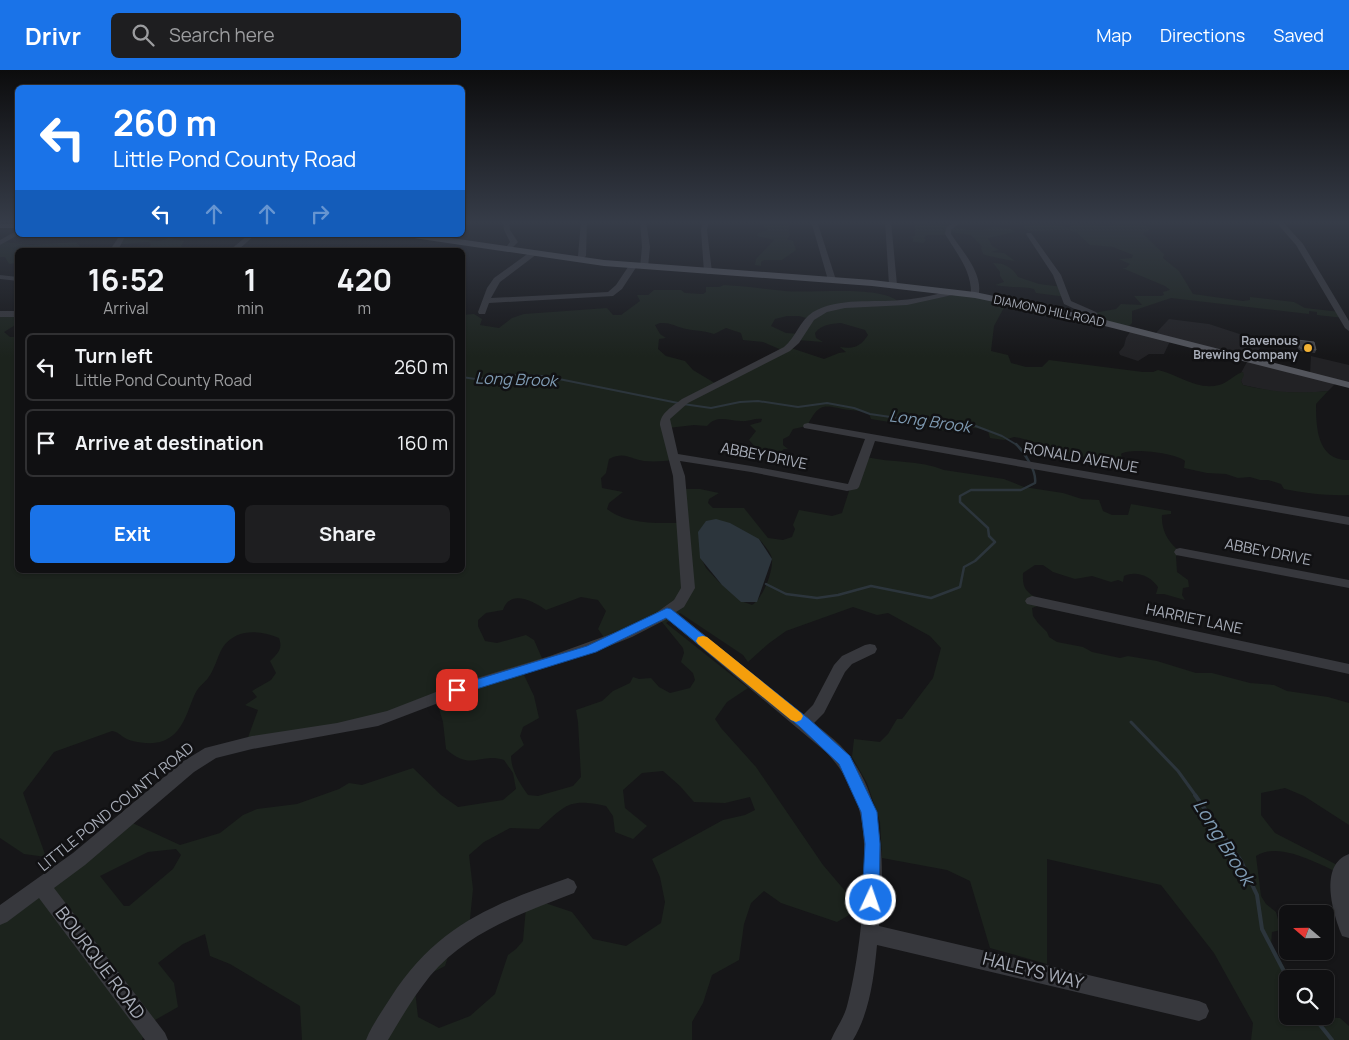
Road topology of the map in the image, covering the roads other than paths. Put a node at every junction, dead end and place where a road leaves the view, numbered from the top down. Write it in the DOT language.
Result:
graph roads {
  1 [pos="516,266"];
  2 [pos="633,266"];
  3 [pos="647,266"];
  4 [pos="707,266"];
  5 [pos="828,266"];
  6 [pos="892,266"];
  7 [pos="968,266"];
  8 [pos="1051,266"];
  9 [pos="1312,266"];
  10 [pos="708,272"];
  11 [pos="0,277"];
  12 [pos="15,279"];
  13 [pos="832,280"];
  14 [pos="893,285"];
  15 [pos="954,292"];
  16 [pos="975,296"];
  17 [pos="486,301"];
  18 [pos="482,312"];
  19 [pos="0,314"];
  20 [pos="15,314"];
  21 [pos="1100,321"];
  22 [pos="1349,328"];
  23 [pos="1349,385"];
  24 [pos="808,426"];
  25 [pos="871,437"];
  26 [pos="674,457"];
  27 [pos="1349,521"];
  28 [pos="1180,552"];
  29 [pos="1349,584"];
  30 [pos="1032,602"];
  31 [pos="667,612"];
  32 [pos="870,649"];
  33 [pos="1349,669"];
  34 [pos="804,723"];
  35 [pos="1349,862"];
  36 [pos="42,887"];
  37 [pos="568,887"];
  38 [pos="0,916"];
  39 [pos="1349,929"];
  40 [pos="868,933"];
  41 [pos="1199,1011"];
  42 [pos="158,1040"];
  43 [pos="376,1040"];
  44 [pos="841,1040"];
  1 -- 17 [label="street"];
  2 -- 17 [label="street"];
  3 -- 10 [label="main road, DIAMOND HILL ROAD"];
  4 -- 10 [label="street"];
  5 -- 13 [label="street"];
  6 -- 14 [label="street"];
  7 -- 16 [label="street"];
  8 -- 21 [label="street"];
  9 -- 22 [label="street"];
  10 -- 13 [label="main road, DIAMOND HILL ROAD"];
  11 -- 12 [label="street"];
  13 -- 14 [label="main road, DIAMOND HILL ROAD"];
  14 -- 15 [label="main road, DIAMOND HILL ROAD"];
  15 -- 16 [label="main road, DIAMOND HILL ROAD"];
  15 -- 26 [label="street, LITTLE POND COUNTY ROAD"];
  16 -- 21 [label="main road, DIAMOND HILL ROAD"];
  17 -- 18 [label="street"];
  19 -- 20 [label="street"];
  21 -- 23 [label="main road, DIAMOND HILL ROAD"];
  24 -- 25 [label="street, RONALD AVENUE"];
  25 -- 26 [label="street, ABBEY DRIVE"];
  25 -- 27 [label="street, RONALD AVENUE"];
  26 -- 31 [label="street, LITTLE POND COUNTY ROAD"];
  28 -- 29 [label="street, ABBEY DRIVE"];
  30 -- 33 [label="street, HARRIET LANE"];
  31 -- 34 [label="street"];
  31 -- 36 [label="street, LITTLE POND COUNTY ROAD"];
  32 -- 34 [label="street"];
  34 -- 40 [label="street"];
  35 -- 39 [label="street"];
  36 -- 38 [label="street, LITTLE POND COUNTY ROAD"];
  36 -- 42 [label="street, BOURQUE ROAD"];
  37 -- 43 [label="street"];
  40 -- 41 [label="street, HALEYS WAY"];
  40 -- 44 [label="street"];
}
